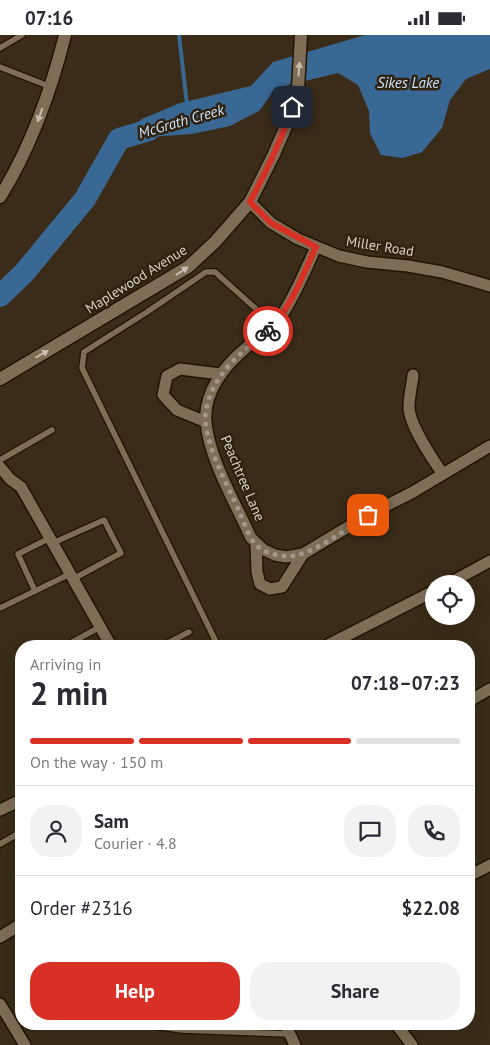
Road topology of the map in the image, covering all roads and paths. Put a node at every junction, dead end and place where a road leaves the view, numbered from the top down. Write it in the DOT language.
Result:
graph roads {
  1 [pos="22,35"];
  2 [pos="65,35"];
  3 [pos="301,35"];
  4 [pos="0,48"];
  5 [pos="0,67"];
  6 [pos="50,87"];
  7 [pos="0,197"];
  8 [pos="250,202"];
  9 [pos="316,247"];
  10 [pos="490,286"];
  11 [pos="274,325"];
  12 [pos="220,375"];
  13 [pos="413,375"];
  14 [pos="0,379"];
  15 [pos="206,422"];
  16 [pos="52,430"];
  17 [pos="490,446"];
  18 [pos="0,460"];
  19 [pos="442,473"];
  20 [pos="2,474"];
  21 [pos="51,541"];
  22 [pos="256,544"];
  23 [pos="303,553"];
  24 [pos="490,561"];
  25 [pos="464,575"];
  26 [pos="72,576"];
  27 [pos="35,591"];
  28 [pos="425,596"];
  29 [pos="0,607"];
  30 [pos="100,627"];
  31 [pos="189,632"];
  32 [pos="76,640"];
  33 [pos="108,640"];
  34 [pos="174,640"];
  35 [pos="215,640"];
  36 [pos="338,640"];
  37 [pos="490,689"];
  38 [pos="475,698"];
  39 [pos="15,803"];
  40 [pos="0,810"];
  41 [pos="15,835"];
  42 [pos="0,844"];
  43 [pos="490,865"];
  44 [pos="475,873"];
  45 [pos="15,928"];
  46 [pos="0,937"];
  47 [pos="0,1004"];
  48 [pos="15,1029"];
  49 [pos="16,1030"];
  50 [pos="182,1030"];
  51 [pos="401,1030"];
  52 [pos="290,1034"];
  53 [pos="25,1045"];
  54 [pos="412,1045"];
  1 -- 4 [label="lane"];
  2 -- 6 [label="street"];
  8 -- 3 [label="street, Maplewood Avenue, one-way"];
  5 -- 6 [label="lane"];
  6 -- 7 [label="street, one-way"];
  8 -- 9 [label="street, Miller Road"];
  14 -- 8 [label="street, Maplewood Avenue, one-way"];
  9 -- 10 [label="street, Miller Road"];
  9 -- 11 [label="street, Peachtree Lane"];
  11 -- 12 [label="street, Peachtree Lane"];
  11 -- 35 [label="lane"];
  12 -- 15 [label="street, Peachtree Lane"];
  12 -- 15 [label="street, Peachtree Lane"];
  13 -- 19 [label="street"];
  15 -- 22 [label="street, Peachtree Lane"];
  16 -- 18 [label="lane"];
  17 -- 19 [label="street, Peachtree Lane"];
  19 -- 23 [label="street, Peachtree Lane"];
  20 -- 21 [label="street"];
  21 -- 26 [label="street"];
  21 -- 26 [label="lane"];
  21 -- 27 [label="lane"];
  22 -- 23 [label="street, Peachtree Lane"];
  22 -- 23 [label="street, Peachtree Lane"];
  24 -- 25 [label="street"];
  26 -- 27 [label="lane"];
  26 -- 30 [label="street"];
  27 -- 29 [label="lane"];
  28 -- 36 [label="street"];
  30 -- 32 [label="lane"];
  30 -- 33 [label="street"];
  31 -- 34 [label="lane"];
  37 -- 38 [label="street"];
  39 -- 40 [label="street"];
  41 -- 42 [label="lane"];
  43 -- 44 [label="street"];
  45 -- 46 [label="street"];
  47 -- 48 [label="street"];
  49 -- 53 [label="street"];
  50 -- 52 [label="lane"];
  51 -- 54 [label="street"];
}
